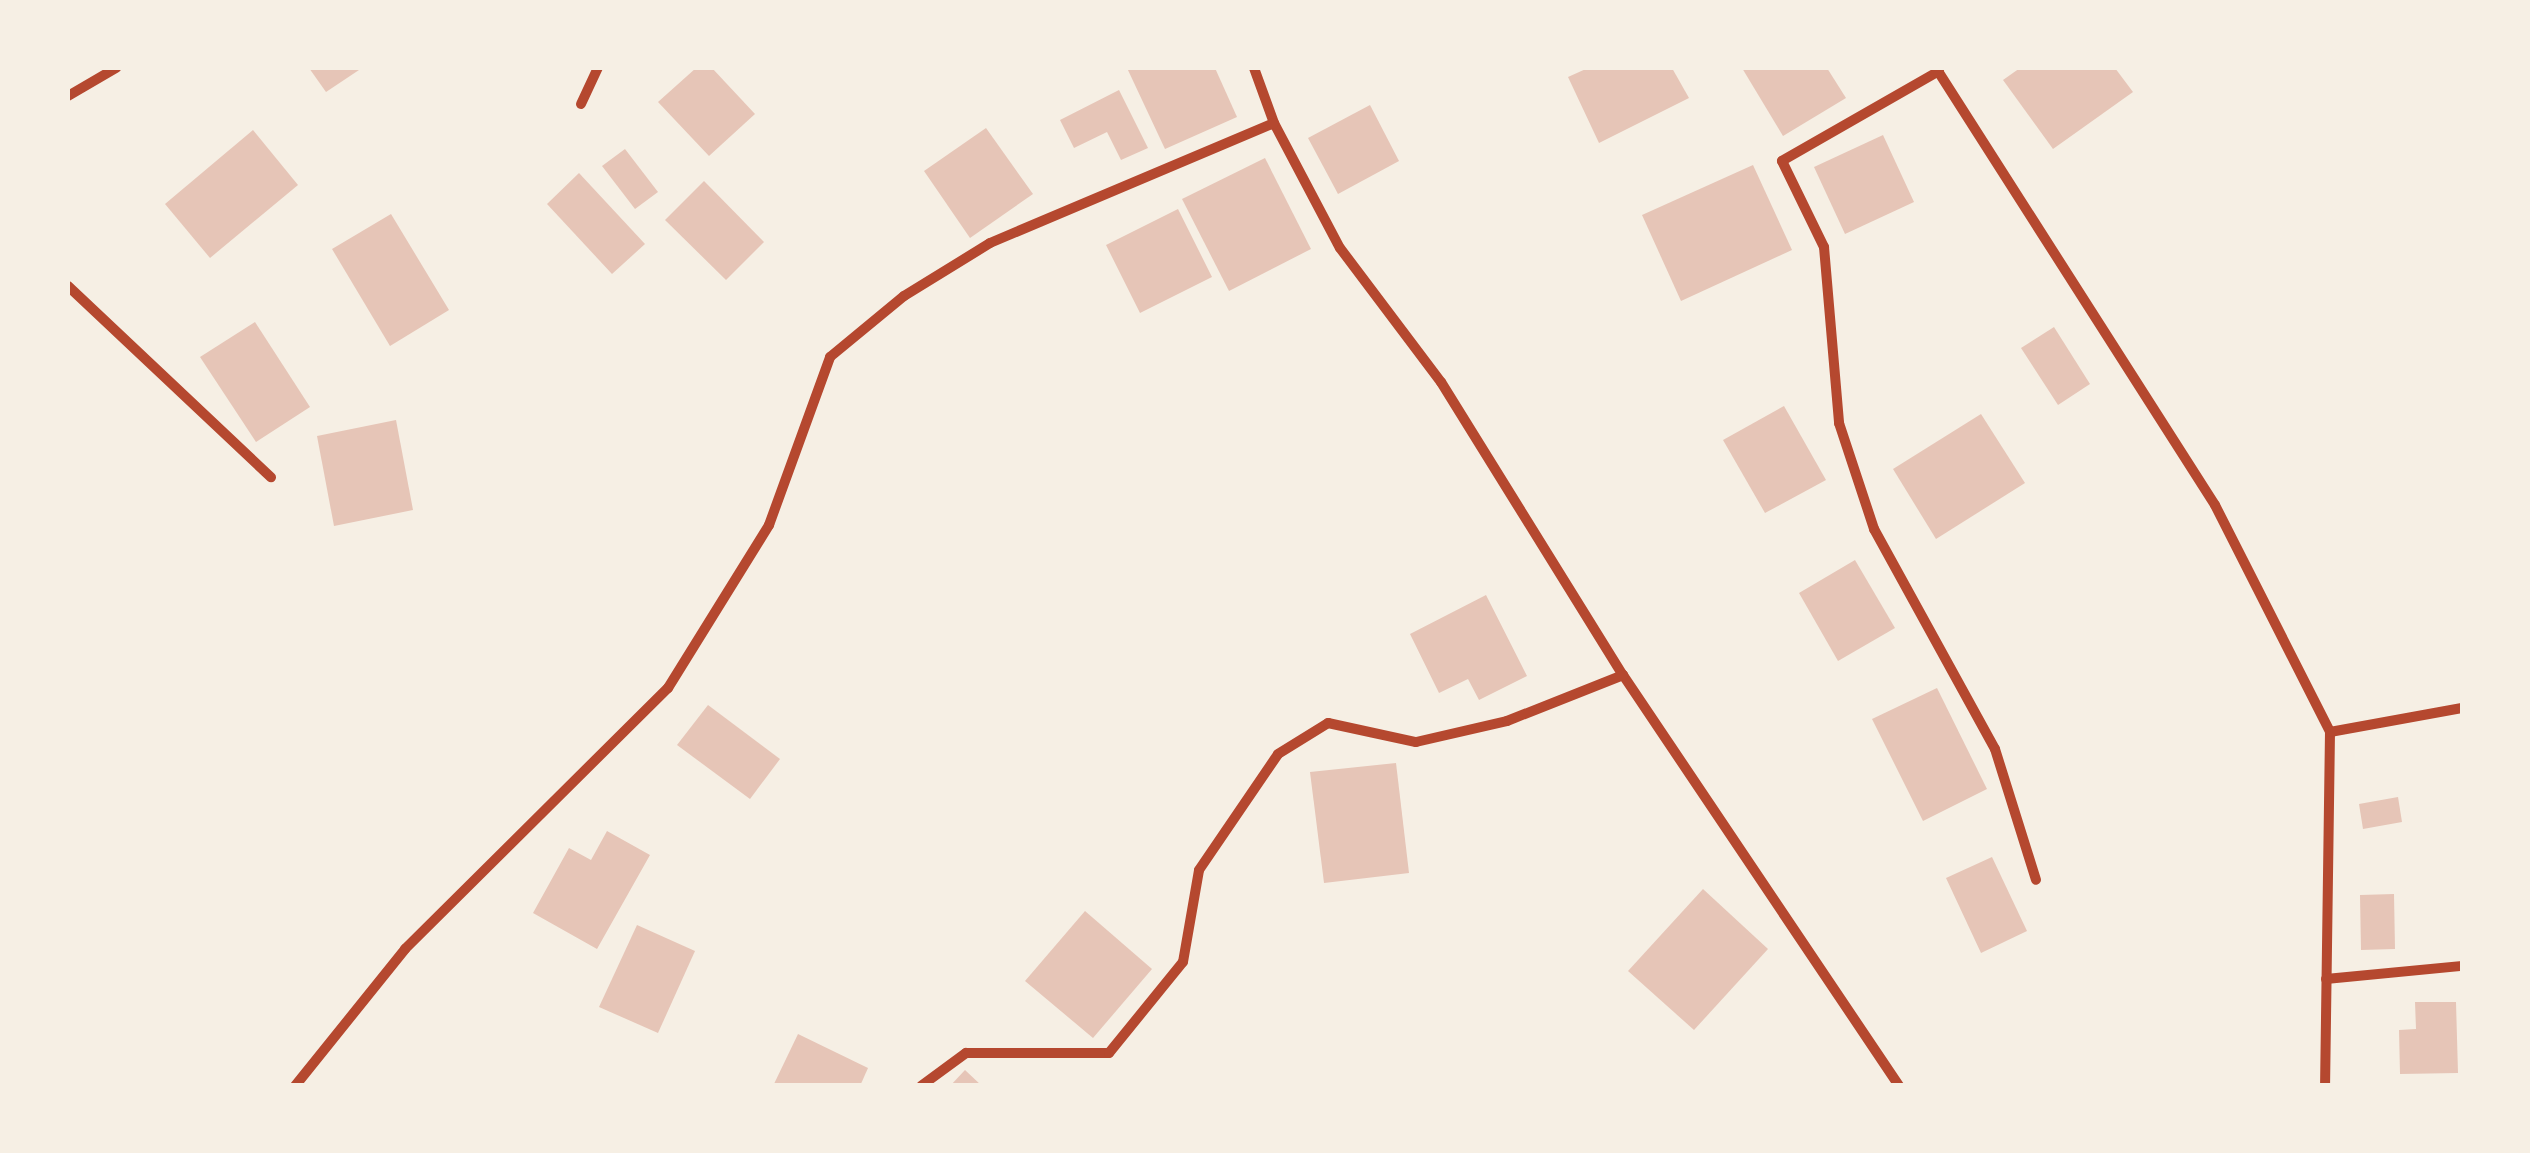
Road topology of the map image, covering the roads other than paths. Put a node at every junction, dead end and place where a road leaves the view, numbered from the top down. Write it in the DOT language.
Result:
graph roads {
  1 [pos="116,68"];
  2 [pos="598,68"];
  3 [pos="1254,68"];
  4 [pos="1938,69"];
  5 [pos="68,96"];
  6 [pos="581,104"];
  7 [pos="1274,124"];
  8 [pos="68,286"];
  9 [pos="271,478"];
  10 [pos="1623,675"];
  11 [pos="2462,708"];
  12 [pos="2330,732"];
  13 [pos="2036,880"];
  14 [pos="2462,966"];
  15 [pos="2326,980"];
  16 [pos="295,1086"];
  17 [pos="921,1086"];
  18 [pos="1899,1086"];
  19 [pos="2325,1086"];
  1 -- 5 [label="street"];
  2 -- 6 [label="street"];
  3 -- 7 [label="street"];
  4 -- 12 [label="street"];
  4 -- 13 [label="street"];
  7 -- 10 [label="street"];
  7 -- 16 [label="street"];
  8 -- 9 [label="street"];
  10 -- 17 [label="street"];
  10 -- 18 [label="street"];
  11 -- 12 [label="street"];
  12 -- 15 [label="street"];
  14 -- 15 [label="street"];
  15 -- 19 [label="street"];
}
